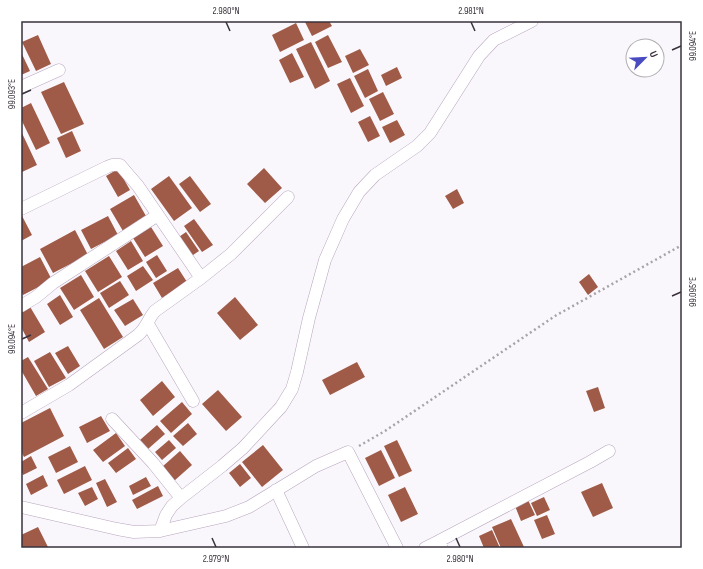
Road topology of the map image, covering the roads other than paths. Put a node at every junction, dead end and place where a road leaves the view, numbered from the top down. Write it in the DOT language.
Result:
graph roads {
  1 [pos="532,21"];
  2 [pos="59,70"];
  3 [pos="21,87"];
  4 [pos="288,197"];
  5 [pos="21,210"];
  6 [pos="158,215"];
  7 [pos="201,278"];
  8 [pos="21,306"];
  9 [pos="148,324"];
  10 [pos="193,402"];
  11 [pos="21,413"];
  12 [pos="112,419"];
  13 [pos="608,451"];
  14 [pos="276,490"];
  15 [pos="181,498"];
  16 [pos="21,507"];
  17 [pos="160,531"];
  18 [pos="440,545"];
  19 [pos="303,548"];
  20 [pos="397,548"];
  21 [pos="425,548"];
  1 -- 15 [label="street"];
  2 -- 3 [label="street"];
  4 -- 7 [label="street"];
  5 -- 6 [label="street"];
  6 -- 7 [label="street"];
  6 -- 8 [label="street"];
  7 -- 9 [label="street"];
  9 -- 10 [label="street"];
  9 -- 11 [label="street"];
  12 -- 15 [label="street"];
  13 -- 18 [label="street"];
  14 -- 17 [label="street"];
  14 -- 19 [label="street"];
  14 -- 20 [label="street"];
  15 -- 17 [label="street"];
  16 -- 17 [label="street"];
  18 -- 21 [label="street"];
}
